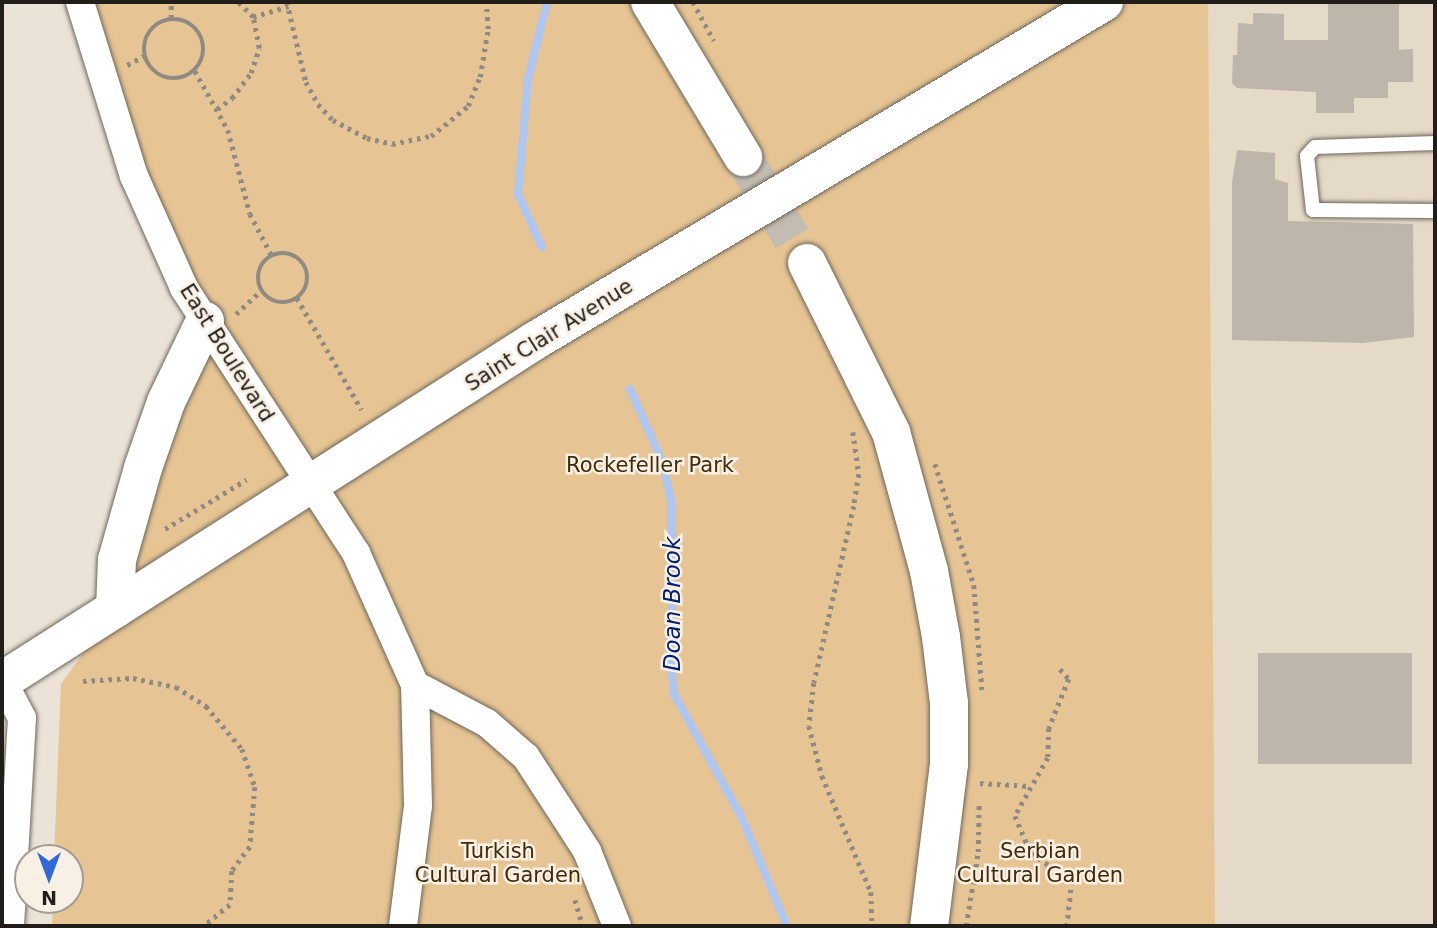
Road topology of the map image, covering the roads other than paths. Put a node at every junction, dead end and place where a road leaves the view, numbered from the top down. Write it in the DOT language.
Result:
graph roads {
  1 [pos="80,2"];
  2 [pos="650,2"];
  3 [pos="1104,2"];
  4 [pos="1435,143"];
  5 [pos="743,157"];
  6 [pos="1435,211"];
  7 [pos="807,262"];
  8 [pos="217,322"];
  9 [pos="312,485"];
  10 [pos="115,609"];
  11 [pos="2,680"];
  12 [pos="415,685"];
  13 [pos="10,926"];
  14 [pos="403,926"];
  15 [pos="617,926"];
  16 [pos="929,926"];
  1 -- 8 [label="street, East Boulevard"];
  2 -- 5 [label="main road"];
  3 -- 9 [label="main road, Saint Clair Avenue"];
  4 -- 6 [label="lane"];
  7 -- 16 [label="main road"];
  8 -- 9 [label="street, East Boulevard"];
  8 -- 10 [label="main road"];
  9 -- 10 [label="main road, Saint Clair Avenue"];
  9 -- 12 [label="street, East Boulevard"];
  10 -- 11 [label="main road, Saint Clair Avenue"];
  11 -- 13 [label="street"];
  12 -- 14 [label="street, East Boulevard"];
  12 -- 15 [label="street"];
}
